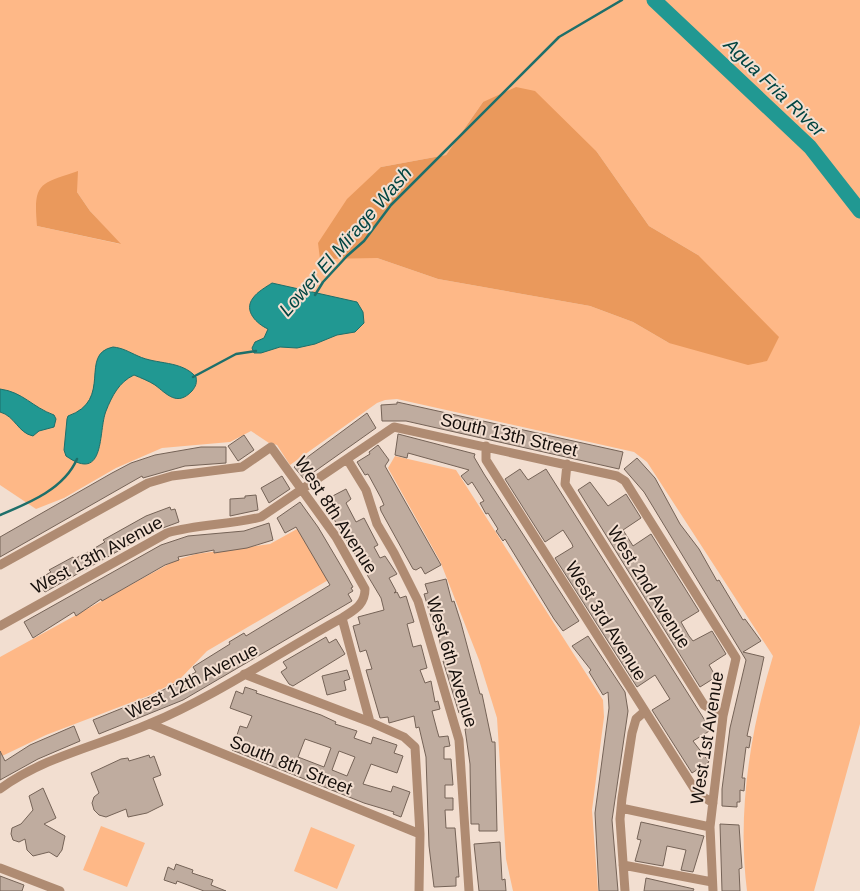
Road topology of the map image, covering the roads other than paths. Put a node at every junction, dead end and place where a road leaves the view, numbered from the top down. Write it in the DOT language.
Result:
graph roads {
  1 [pos="394,428"];
  2 [pos="486,446"];
  3 [pos="347,459"];
  4 [pos="567,464"];
  5 [pos="617,476"];
  6 [pos="303,490"];
  7 [pos="0,565"];
  8 [pos="342,618"];
  9 [pos="0,626"];
  10 [pos="244,674"];
  11 [pos="644,712"];
  12 [pos="724,716"];
  13 [pos="370,722"];
  14 [pos="150,724"];
  15 [pos="0,789"];
  16 [pos="712,804"];
  17 [pos="621,808"];
  18 [pos="710,827"];
  19 [pos="420,834"];
  20 [pos="624,866"];
  21 [pos="0,868"];
  22 [pos="712,887"];
  23 [pos="60,891"];
  24 [pos="420,891"];
  25 [pos="470,891"];
  26 [pos="625,891"];
  1 -- 2 [label="street, South 13th Street"];
  1 -- 3 [label="street, West 13th Avenue"];
  2 -- 4 [label="street, South 13th Street"];
  2 -- 11 [label="street, West 3rd Avenue"];
  3 -- 6 [label="street, West 13th Avenue"];
  3 -- 25 [label="street, West 6th Avenue"];
  4 -- 5 [label="street, South 13th Street"];
  4 -- 12 [label="street, West 2nd Avenue"];
  5 -- 12 [label="street, West 1st Avenue"];
  6 -- 7 [label="street, West 8th Avenue"];
  6 -- 8 [label="street, West 8th Avenue"];
  6 -- 9 [label="street, West 13th Avenue"];
  8 -- 10 [label="street, West 12th Avenue"];
  8 -- 13 [label="street"];
  10 -- 13 [label="street"];
  10 -- 14 [label="street, West 12th Avenue"];
  11 -- 16 [label="street, West 3rd Avenue"];
  11 -- 17 [label="street"];
  12 -- 16 [label="street, West 1st Avenue"];
  13 -- 19 [label="street"];
  14 -- 15 [label="street, West 12th Avenue"];
  14 -- 19 [label="street, South 8th Street"];
  16 -- 18 [label="street, West 1st Avenue"];
  17 -- 18 [label="street"];
  17 -- 20 [label="street"];
  18 -- 22 [label="street, West 1st Avenue"];
  19 -- 24 [label="street"];
  20 -- 22 [label="street"];
  20 -- 26 [label="street"];
  21 -- 23 [label="street"];
}
